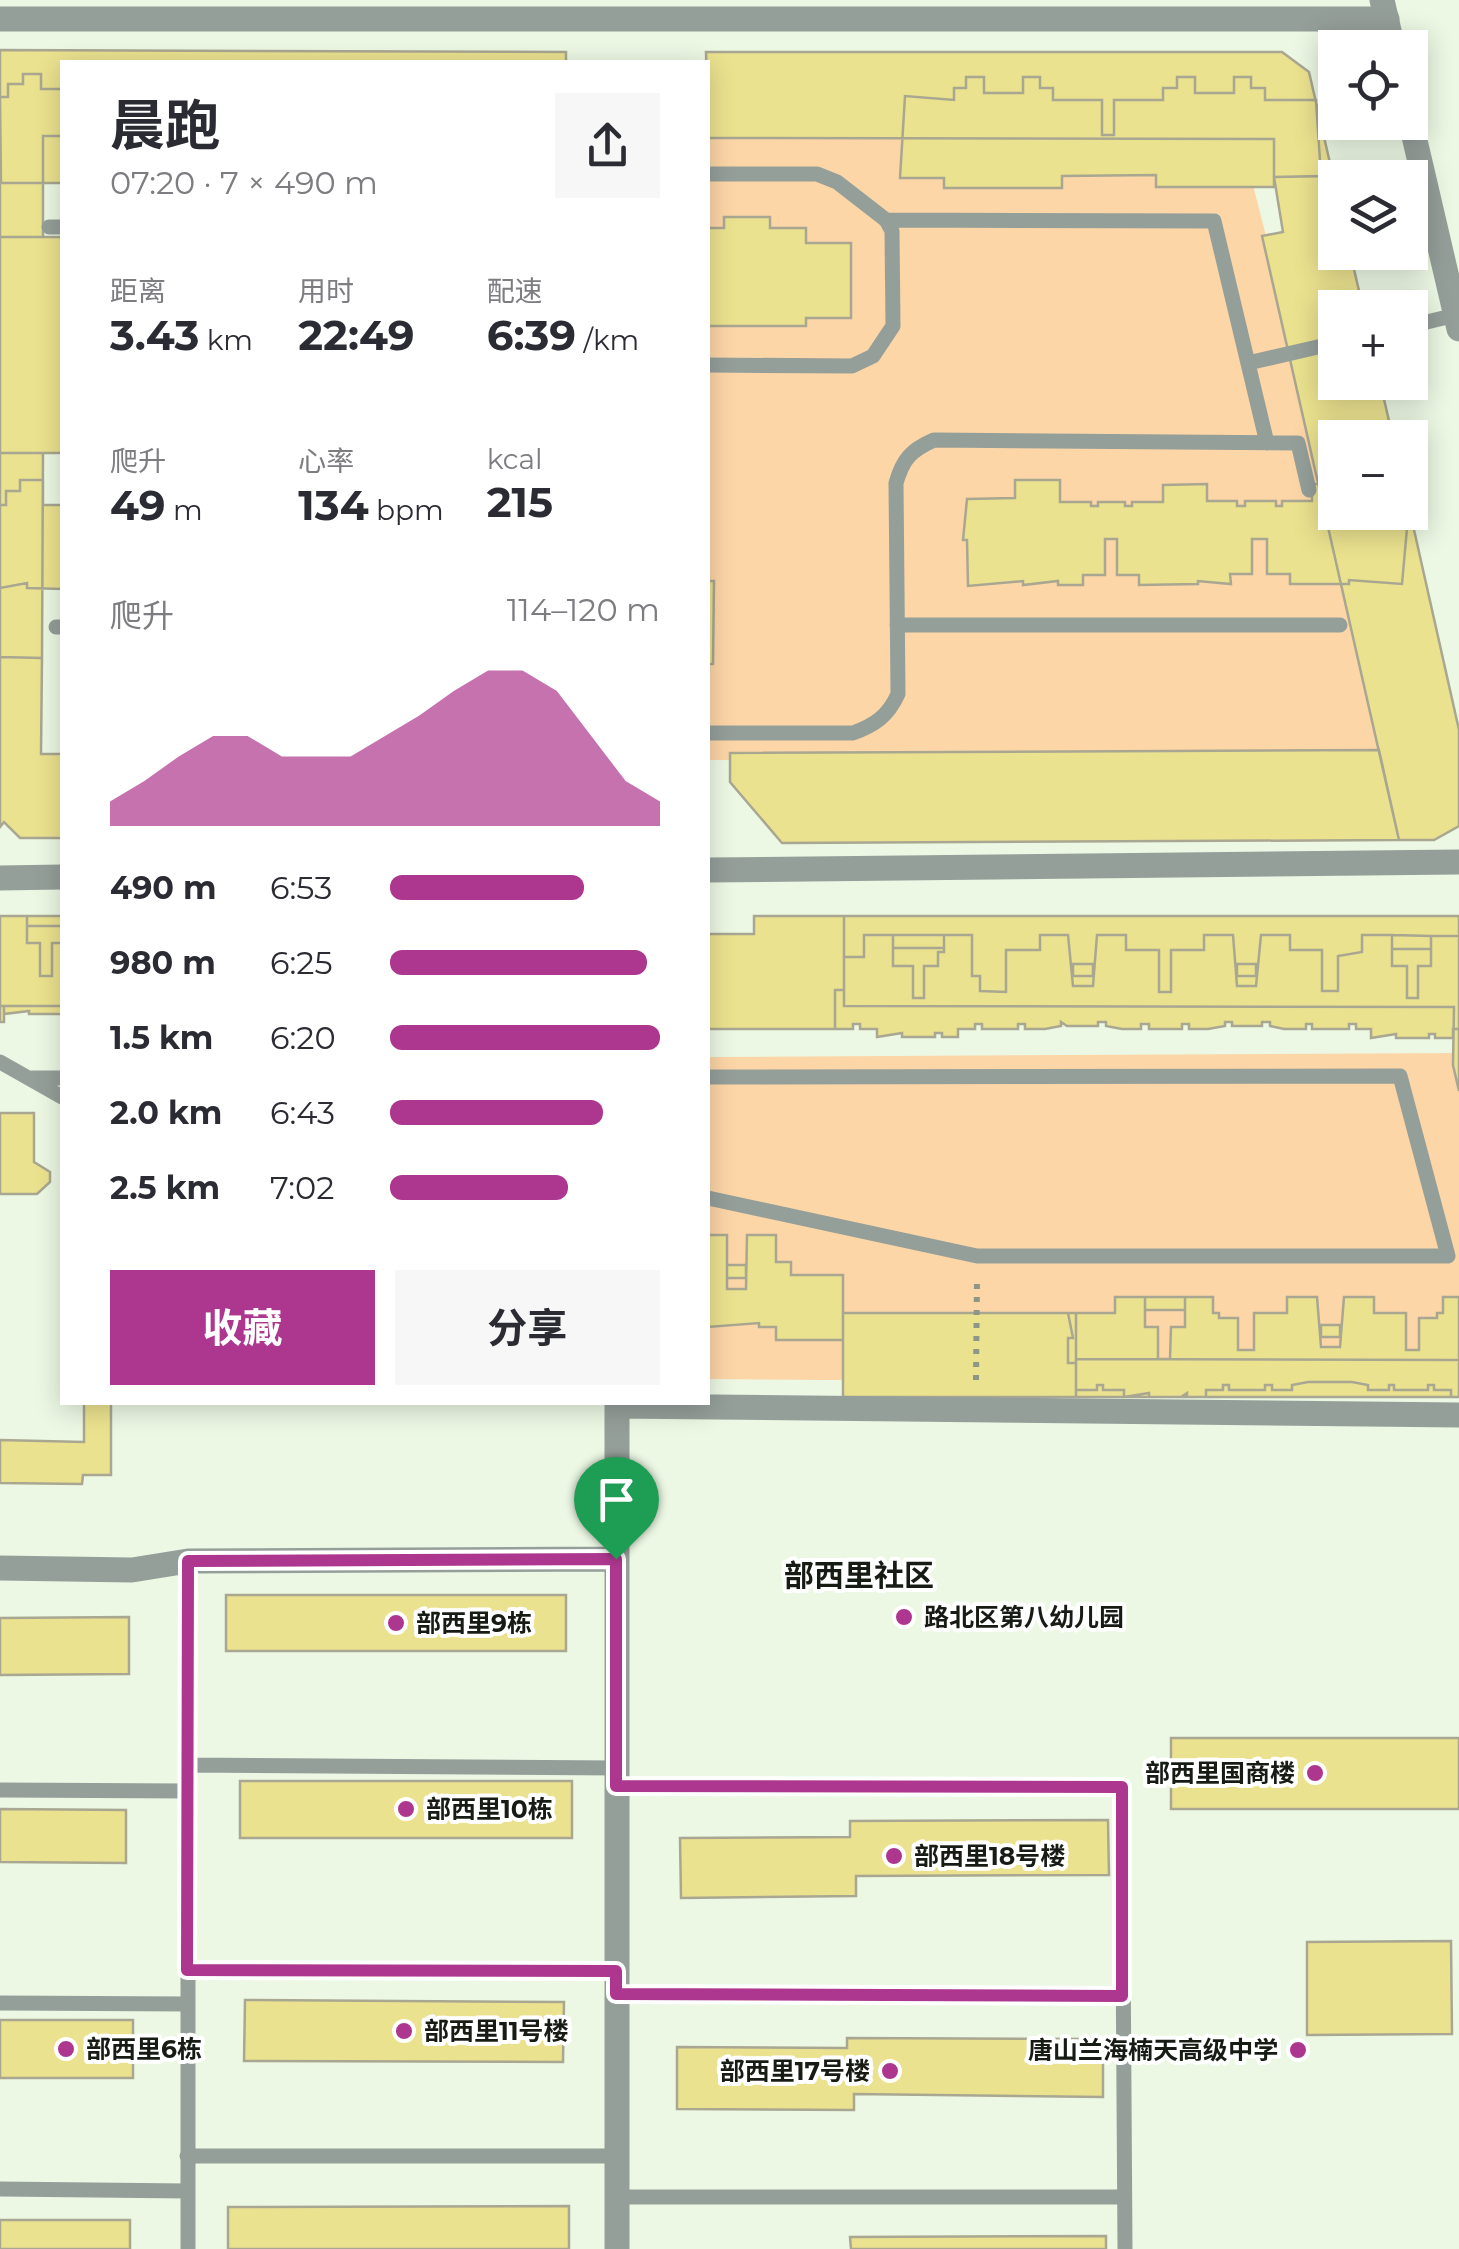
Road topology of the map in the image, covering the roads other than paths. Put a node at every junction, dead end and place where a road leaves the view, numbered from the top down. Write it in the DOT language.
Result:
graph roads {
  1 [pos="1384,10"];
  2 [pos="0,18"];
  3 [pos="1415,140"];
  4 [pos="710,174"];
  5 [pos="886,220"];
  6 [pos="1457,322"];
  7 [pos="1428,324"];
  8 [pos="1318,347"];
  9 [pos="1248,363"];
  10 [pos="710,365"];
  11 [pos="1267,443"];
  12 [pos="1310,490"];
  13 [pos="897,625"];
  14 [pos="1340,625"];
  15 [pos="710,733"];
  16 [pos="1459,862"];
  17 [pos="710,870"];
  18 [pos="60,877"];
  19 [pos="0,878"];
  20 [pos="0,1062"];
  21 [pos="710,1077"];
  22 [pos="28,1078"];
  23 [pos="60,1078"];
  24 [pos="60,1096"];
  25 [pos="710,1198"];
  26 [pos="614,1405"];
  27 [pos="674,1405"];
  28 [pos="1459,1414"];
  29 [pos="616,1559"];
  30 [pos="188,1561"];
  31 [pos="0,1568"];
  32 [pos="187,1765"];
  33 [pos="616,1777"];
  34 [pos="0,1790"];
  35 [pos="187,1791"];
  36 [pos="187,1970"];
  37 [pos="616,1983"];
  38 [pos="1122,1996"];
  39 [pos="0,2003"];
  40 [pos="187,2004"];
  41 [pos="187,2156"];
  42 [pos="616,2156"];
  43 [pos="0,2189"];
  44 [pos="187,2191"];
  45 [pos="616,2197"];
  46 [pos="1124,2197"];
  47 [pos="188,2249"];
  48 [pos="616,2249"];
  49 [pos="1125,2249"];
  1 -- 2 [label="street"];
  3 -- 6 [label="street"];
  4 -- 5 [label="lane"];
  5 -- 9 [label="lane"];
  5 -- 10 [label="lane"];
  6 -- 7 [label="lane"];
  8 -- 9 [label="lane"];
  9 -- 11 [label="lane"];
  11 -- 12 [label="lane"];
  11 -- 13 [label="lane"];
  13 -- 14 [label="lane"];
  13 -- 15 [label="lane"];
  16 -- 17 [label="street"];
  18 -- 19 [label="street"];
  20 -- 22 [label="lane"];
  21 -- 25 [label="lane"];
  22 -- 23 [label="lane"];
  22 -- 24 [label="lane"];
  26 -- 29 [label="street"];
  27 -- 28 [label="street"];
  29 -- 30 [label="street"];
  29 -- 33 [label="street"];
  30 -- 31 [label="street"];
  30 -- 32 [label="lane"];
  32 -- 33 [label="lane"];
  32 -- 35 [label="lane"];
  33 -- 37 [label="street"];
  33 -- 38 [label="lane"];
  34 -- 35 [label="lane"];
  35 -- 36 [label="lane"];
  36 -- 37 [label="lane"];
  36 -- 40 [label="lane"];
  37 -- 38 [label="lane"];
  37 -- 42 [label="street"];
  38 -- 46 [label="lane"];
  39 -- 40 [label="lane"];
  40 -- 41 [label="lane"];
  41 -- 42 [label="lane"];
  41 -- 44 [label="lane"];
  42 -- 45 [label="street"];
  43 -- 44 [label="lane"];
  44 -- 47 [label="lane"];
  45 -- 46 [label="lane"];
  45 -- 48 [label="street"];
  46 -- 49 [label="lane"];
}
